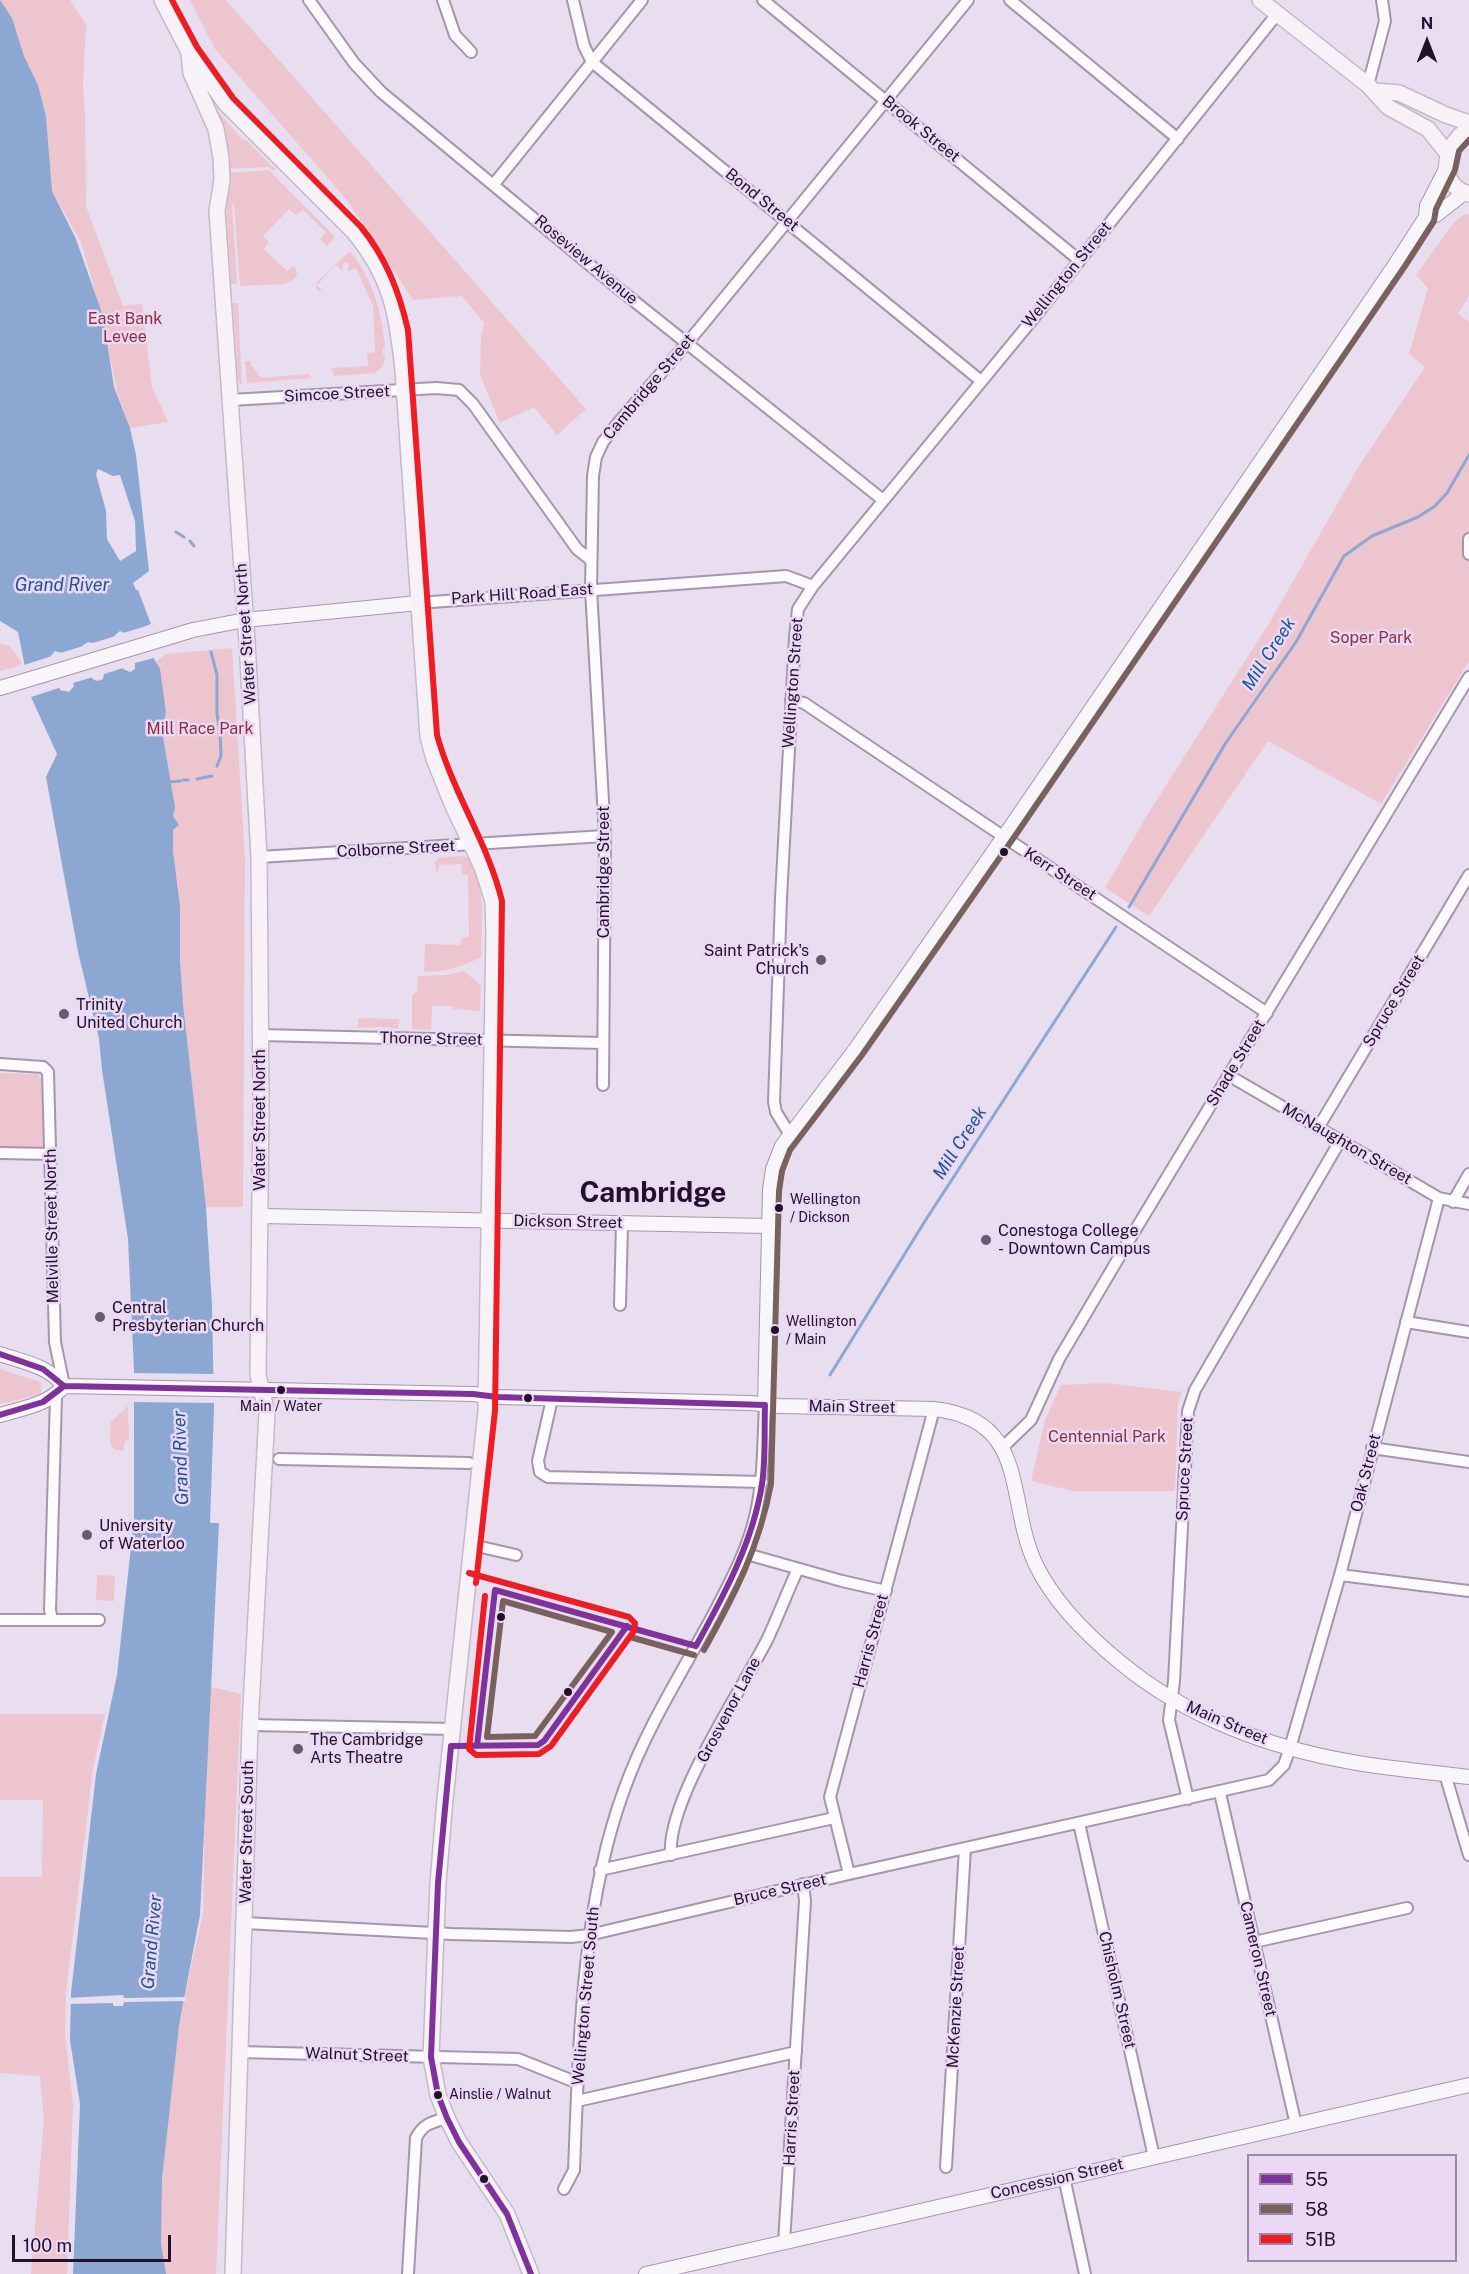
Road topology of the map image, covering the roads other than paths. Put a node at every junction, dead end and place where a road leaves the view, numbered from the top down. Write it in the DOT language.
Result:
graph roads {
  1 [pos="162,0"];
  2 [pos="309,0"];
  3 [pos="443,0"];
  4 [pos="573,0"];
  5 [pos="642,0"];
  6 [pos="763,0"];
  7 [pos="968,0"];
  8 [pos="1010,0"];
  9 [pos="1260,0"];
  10 [pos="1382,0"];
  11 [pos="1276,14"];
  12 [pos="189,52"];
  13 [pos="471,52"];
  14 [pos="592,62"];
  15 [pos="1372,88"];
  16 [pos="886,100"];
  17 [pos="1469,123"];
  18 [pos="1469,129"];
  19 [pos="1178,139"];
  20 [pos="1447,161"];
  21 [pos="494,184"];
  22 [pos="1467,194"];
  23 [pos="1426,217"];
  24 [pos="786,221"];
  25 [pos="1079,260"];
  26 [pos="686,341"];
  27 [pos="981,381"];
  28 [pos="404,391"];
  29 [pos="231,400"];
  30 [pos="883,500"];
  31 [pos="1469,538"];
  32 [pos="1469,555"];
  33 [pos="591,560"];
  34 [pos="813,586"];
  35 [pos="591,589"];
  36 [pos="418,603"];
  37 [pos="245,620"];
  38 [pos="1469,677"];
  39 [pos="0,688"];
  40 [pos="791,700"];
  41 [pos="606,836"];
  42 [pos="1003,837"];
  43 [pos="472,845"];
  44 [pos="259,857"];
  45 [pos="1469,875"];
  46 [pos="1267,1013"];
  47 [pos="260,1035"];
  48 [pos="492,1040"];
  49 [pos="603,1043"];
  50 [pos="0,1064"];
  51 [pos="1228,1075"];
  52 [pos="603,1085"];
  53 [pos="1318,1128"];
  54 [pos="790,1135"];
  55 [pos="1341,1141"];
  56 [pos="0,1153"];
  57 [pos="51,1154"];
  58 [pos="1469,1174"];
  59 [pos="1439,1198"];
  60 [pos="1453,1202"];
  61 [pos="1469,1204"];
  62 [pos="260,1216"];
  63 [pos="489,1221"];
  64 [pos="622,1223"];
  65 [pos="768,1226"];
  66 [pos="620,1305"];
  67 [pos="1406,1322"];
  68 [pos="1469,1332"];
  69 [pos="0,1354"];
  70 [pos="261,1390"];
  71 [pos="60,1391"];
  72 [pos="486,1396"];
  73 [pos="552,1399"];
  74 [pos="765,1405"];
  75 [pos="934,1409"];
  76 [pos="0,1415"];
  77 [pos="1002,1446"];
  78 [pos="1372,1448"];
  79 [pos="279,1459"];
  80 [pos="1469,1462"];
  81 [pos="469,1463"];
  82 [pos="762,1482"];
  83 [pos="481,1547"];
  84 [pos="743,1553"];
  85 [pos="516,1555"];
  86 [pos="798,1569"];
  87 [pos="1340,1575"];
  88 [pos="886,1591"];
  89 [pos="1469,1591"];
  90 [pos="52,1619"];
  91 [pos="0,1620"];
  92 [pos="99,1620"];
  93 [pos="1172,1699"];
  94 [pos="250,1725"];
  95 [pos="452,1729"];
  96 [pos="1290,1748"];
  97 [pos="1445,1774"];
  98 [pos="1469,1777"];
  99 [pos="1220,1792"];
  100 [pos="1188,1798"];
  101 [pos="834,1818"];
  102 [pos="1079,1823"];
  103 [pos="964,1848"];
  104 [pos="671,1855"];
  105 [pos="1469,1855"];
  106 [pos="600,1870"];
  107 [pos="849,1874"];
  108 [pos="803,1884"];
  109 [pos="1407,1908"];
  110 [pos="245,1923"];
  111 [pos="436,1932"];
  112 [pos="589,1935"];
  113 [pos="1254,1942"];
  114 [pos="239,2052"];
  115 [pos="796,2052"];
  116 [pos="431,2057"];
  117 [pos="578,2084"];
  118 [pos="1469,2085"];
  119 [pos="577,2102"];
  120 [pos="447,2118"];
  121 [pos="1296,2125"];
  122 [pos="1154,2157"];
  123 [pos="946,2167"];
  124 [pos="1064,2177"];
  125 [pos="564,2189"];
  126 [pos="784,2243"];
  127 [pos="233,2274"];
  128 [pos="408,2274"];
  129 [pos="531,2274"];
  130 [pos="646,2274"];
  131 [pos="1085,2274"];
  1 -- 12 [label="main road, Water Street North"];
  2 -- 21 [label="street, Roseview Avenue"];
  3 -- 13 [label="street"];
  4 -- 14 [label="street, Bond Street"];
  5 -- 14 [label="street"];
  6 -- 16 [label="street, Brook Street"];
  7 -- 16 [label="street, Cambridge Street"];
  8 -- 19 [label="street"];
  9 -- 11 [label="main road"];
  10 -- 15 [label="street"];
  11 -- 15 [label="main road"];
  11 -- 19 [label="street, Wellington Street"];
  12 -- 28 [label="main road"];
  12 -- 29 [label="main road, Water Street North"];
  14 -- 21 [label="street"];
  14 -- 24 [label="street, Bond Street"];
  15 -- 17 [label="main road"];
  15 -- 20 [label="main road"];
  16 -- 24 [label="street, Cambridge Street"];
  16 -- 25 [label="street, Brook Street"];
  18 -- 20 [label="main road"];
  19 -- 25 [label="street, Wellington Street"];
  20 -- 22 [label="main road"];
  20 -- 23 [label="main road"];
  21 -- 26 [label="street, Roseview Avenue"];
  22 -- 23 [label="main road"];
  23 -- 42 [label="main road"];
  24 -- 26 [label="street, Cambridge Street"];
  24 -- 27 [label="street, Bond Street"];
  25 -- 27 [label="street, Wellington Street"];
  26 -- 30 [label="street, Roseview Avenue"];
  26 -- 33 [label="street, Cambridge Street"];
  27 -- 30 [label="street, Wellington Street"];
  28 -- 29 [label="street, Simcoe Street"];
  28 -- 33 [label="street, Simcoe Street"];
  28 -- 36 [label="main road"];
  29 -- 37 [label="main road, Water Street North"];
  30 -- 34 [label="street, Wellington Street"];
  31 -- 32 [label="street"];
  33 -- 35 [label="street, Cambridge Street"];
  34 -- 35 [label="street, Park Hill Road East"];
  34 -- 40 [label="street, Wellington Street"];
  35 -- 36 [label="street, Park Hill Road East"];
  35 -- 41 [label="street, Cambridge Street"];
  36 -- 37 [label="main road, Park Hill Road East"];
  36 -- 43 [label="main road"];
  37 -- 39 [label="main road, Park Hill Road East"];
  37 -- 44 [label="main road, Water Street North"];
  38 -- 46 [label="street, Shade Street"];
  40 -- 42 [label="street, Kerr Street"];
  40 -- 54 [label="street, Wellington Street"];
  41 -- 43 [label="street, Colborne Street"];
  41 -- 49 [label="street, Cambridge Street"];
  42 -- 46 [label="street, Kerr Street"];
  42 -- 54 [label="main road"];
  43 -- 44 [label="street, Colborne Street"];
  43 -- 48 [label="main road"];
  44 -- 47 [label="main road, Water Street North"];
  45 -- 53 [label="street, Spruce Street"];
  46 -- 51 [label="street, Shade Street"];
  47 -- 48 [label="street, Thorne Street"];
  47 -- 62 [label="main road, Water Street North"];
  48 -- 49 [label="street, Thorne Street"];
  48 -- 63 [label="main road"];
  49 -- 52 [label="street, Cambridge Street"];
  50 -- 57 [label="street, Melville Street North"];
  51 -- 53 [label="street, McNaughton Street"];
  51 -- 77 [label="street, Shade Street"];
  53 -- 55 [label="street, McNaughton Street"];
  54 -- 65 [label="main road"];
  55 -- 59 [label="street, McNaughton Street"];
  55 -- 93 [label="street, Spruce Street"];
  56 -- 57 [label="street"];
  57 -- 71 [label="street, Melville Street North"];
  58 -- 60 [label="street"];
  59 -- 60 [label="street, McNaughton Street"];
  59 -- 67 [label="street, Oak Street"];
  60 -- 61 [label="street, McNaughton Street"];
  62 -- 63 [label="main road, Dickson Street"];
  62 -- 70 [label="main road, Water Street North"];
  63 -- 64 [label="main road, Dickson Street"];
  63 -- 72 [label="main road"];
  64 -- 65 [label="main road, Dickson Street"];
  64 -- 66 [label="street"];
  65 -- 74 [label="main road"];
  67 -- 68 [label="street"];
  67 -- 78 [label="street, Oak Street"];
  69 -- 71 [label="main road"];
  70 -- 71 [label="main road, Main Street"];
  70 -- 72 [label="main road, Main Street"];
  70 -- 94 [label="main road, Water Street South"];
  71 -- 76 [label="main road"];
  71 -- 90 [label="street, Melville Street North"];
  72 -- 73 [label="main road, Main Street"];
  72 -- 95 [label="main road"];
  73 -- 74 [label="main road, Main Street"];
  73 -- 82 [label="street"];
  74 -- 75 [label="main road, Main Street"];
  74 -- 82 [label="street, Wellington Street South"];
  75 -- 77 [label="main road, Main Street"];
  75 -- 88 [label="street, Harris Street"];
  77 -- 93 [label="main road, Main Street"];
  78 -- 80 [label="street"];
  78 -- 87 [label="street, Oak Street"];
  79 -- 81 [label="street"];
  82 -- 84 [label="street, Wellington Street South"];
  83 -- 85 [label="street"];
  84 -- 86 [label="street"];
  84 -- 106 [label="street, Wellington Street South"];
  86 -- 88 [label="street"];
  86 -- 104 [label="street, Grosvenor Lane"];
  87 -- 89 [label="street"];
  87 -- 96 [label="street, Oak Street"];
  88 -- 101 [label="street, Harris Street"];
  90 -- 91 [label="street"];
  90 -- 92 [label="street"];
  93 -- 96 [label="main road, Main Street"];
  93 -- 100 [label="street, Spruce Street"];
  94 -- 95 [label="street"];
  94 -- 110 [label="main road, Water Street South"];
  95 -- 111 [label="main road"];
  96 -- 97 [label="main road, Main Street"];
  96 -- 99 [label="street, Bruce Street"];
  97 -- 98 [label="main road, Main Street"];
  97 -- 105 [label="street"];
  99 -- 100 [label="street, Bruce Street"];
  99 -- 113 [label="street, Cameron Street"];
  100 -- 102 [label="street, Bruce Street"];
  101 -- 104 [label="street"];
  101 -- 107 [label="street, Harris Street"];
  102 -- 103 [label="street, Bruce Street"];
  102 -- 122 [label="street, Chisholm Street"];
  103 -- 107 [label="street, Bruce Street"];
  103 -- 123 [label="street, McKenzie Street"];
  104 -- 106 [label="street"];
  106 -- 112 [label="street, Wellington Street South"];
  107 -- 108 [label="street, Bruce Street"];
  108 -- 112 [label="street, Bruce Street"];
  108 -- 115 [label="street, Harris Street"];
  109 -- 113 [label="street"];
  110 -- 111 [label="street, Bruce Street"];
  110 -- 114 [label="main road, Water Street South"];
  111 -- 112 [label="street, Bruce Street"];
  111 -- 116 [label="main road"];
  112 -- 117 [label="street, Wellington Street South"];
  113 -- 121 [label="street, Cameron Street"];
  114 -- 116 [label="street, Walnut Street"];
  114 -- 127 [label="main road, Water Street South"];
  115 -- 119 [label="street"];
  115 -- 126 [label="street, Harris Street"];
  116 -- 117 [label="street, Walnut Street"];
  116 -- 120 [label="main road"];
  117 -- 119 [label="street, Wellington Street South"];
  118 -- 121 [label="main road, Concession Street"];
  119 -- 125 [label="street, Wellington Street South"];
  120 -- 128 [label="street"];
  120 -- 129 [label="main road"];
  121 -- 122 [label="main road, Concession Street"];
  122 -- 124 [label="main road, Concession Street"];
  124 -- 126 [label="main road, Concession Street"];
  124 -- 131 [label="street"];
  126 -- 130 [label="main road, Concession Street"];
}
